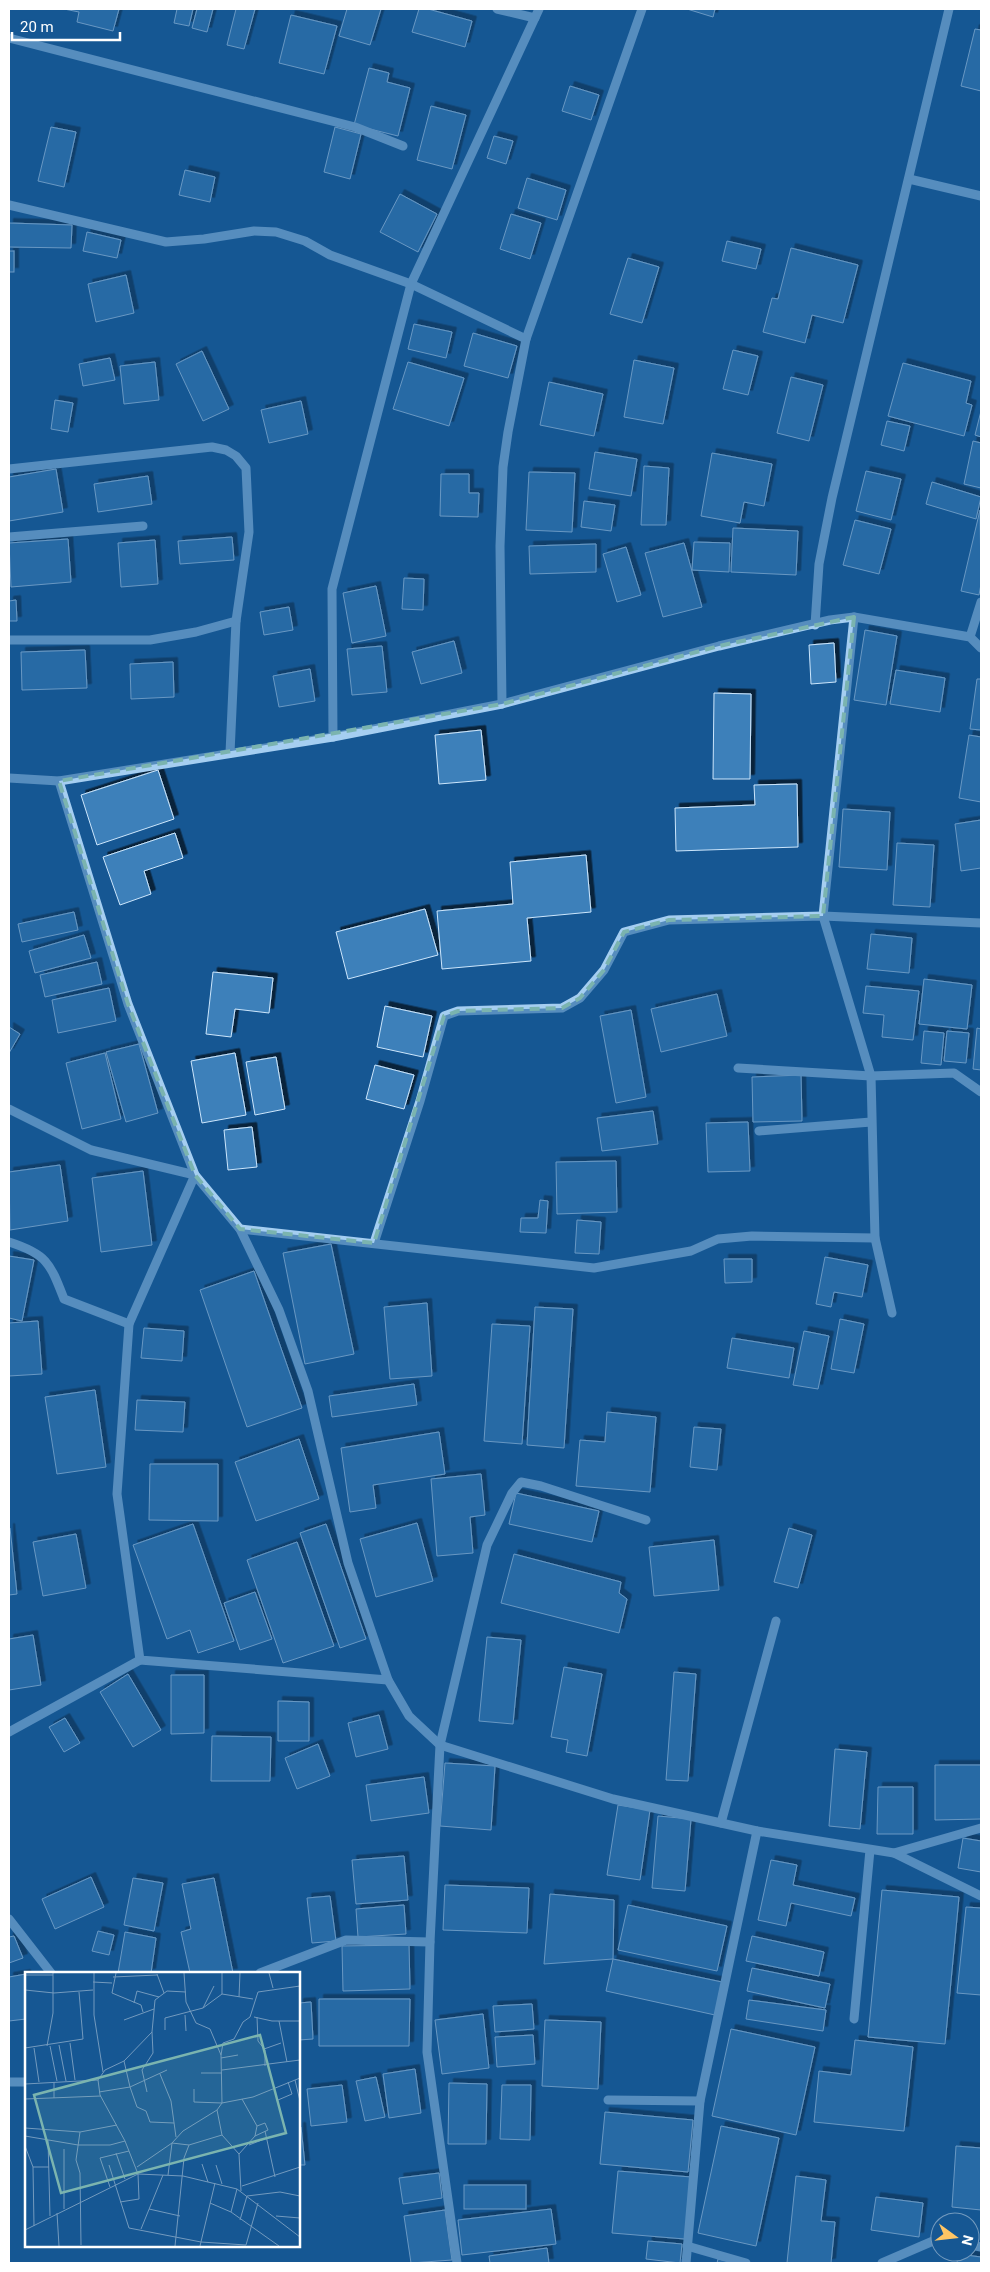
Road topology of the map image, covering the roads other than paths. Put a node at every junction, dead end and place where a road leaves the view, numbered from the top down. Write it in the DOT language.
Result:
graph roads {
  1 [pos="497,9"];
  2 [pos="539,9"];
  3 [pos="642,9"];
  4 [pos="948,9"];
  5 [pos="534,18"];
  6 [pos="9,38"];
  7 [pos="403,146"];
  8 [pos="909,179"];
  9 [pos="981,196"];
  10 [pos="9,205"];
  11 [pos="411,284"];
  12 [pos="526,339"];
  13 [pos="9,469"];
  14 [pos="143,526"];
  15 [pos="9,537"];
  16 [pos="981,602"];
  17 [pos="854,617"];
  18 [pos="236,620"];
  19 [pos="815,625"];
  20 [pos="970,637"];
  21 [pos="9,640"];
  22 [pos="981,648"];
  23 [pos="502,704"];
  24 [pos="334,737"];
  25 [pos="230,753"];
  26 [pos="9,778"];
  27 [pos="59,781"];
  28 [pos="823,916"];
  29 [pos="981,924"];
  30 [pos="738,1068"];
  31 [pos="871,1076"];
  32 [pos="981,1092"];
  33 [pos="9,1109"];
  34 [pos="871,1122"];
  35 [pos="759,1131"];
  36 [pos="195,1176"];
  37 [pos="240,1229"];
  38 [pos="875,1238"];
  39 [pos="9,1242"];
  40 [pos="374,1243"];
  41 [pos="892,1313"];
  42 [pos="129,1324"];
  43 [pos="646,1520"];
  44 [pos="776,1621"];
  45 [pos="140,1660"];
  46 [pos="388,1680"];
  47 [pos="9,1732"];
  48 [pos="440,1745"];
  49 [pos="721,1823"];
  50 [pos="981,1828"];
  51 [pos="757,1832"];
  52 [pos="870,1850"];
  53 [pos="894,1853"];
  54 [pos="981,1896"];
  55 [pos="9,1919"];
  56 [pos="430,1942"];
  57 [pos="50,1972"];
  58 [pos="263,1972"];
  59 [pos="854,2019"];
  60 [pos="9,2082"];
  61 [pos="25,2082"];
  62 [pos="608,2100"];
  63 [pos="700,2101"];
  64 [pos="930,2242"];
  65 [pos="687,2246"];
  66 [pos="457,2263"];
  67 [pos="686,2263"];
  68 [pos="746,2263"];
  69 [pos="882,2263"];
  1 -- 5 [label="street"];
  2 -- 5 [label="street"];
  3 -- 12 [label="street"];
  4 -- 8 [label="street"];
  5 -- 11 [label="street"];
  6 -- 7 [label="street"];
  8 -- 9 [label="street"];
  8 -- 19 [label="street"];
  10 -- 11 [label="street"];
  11 -- 12 [label="street"];
  11 -- 24 [label="street"];
  12 -- 23 [label="street"];
  13 -- 18 [label="street"];
  14 -- 15 [label="street"];
  16 -- 20 [label="street"];
  17 -- 19 [label="street"];
  17 -- 20 [label="street"];
  17 -- 28 [label="street"];
  18 -- 21 [label="street"];
  18 -- 25 [label="street"];
  19 -- 23 [label="street"];
  20 -- 22 [label="street"];
  23 -- 24 [label="street"];
  24 -- 25 [label="street"];
  25 -- 27 [label="street"];
  26 -- 27 [label="street"];
  27 -- 36 [label="street"];
  28 -- 29 [label="street"];
  28 -- 31 [label="street"];
  28 -- 40 [label="street"];
  30 -- 31 [label="street"];
  31 -- 32 [label="street"];
  31 -- 34 [label="street"];
  33 -- 36 [label="street"];
  34 -- 35 [label="street"];
  34 -- 38 [label="street"];
  36 -- 37 [label="street"];
  36 -- 42 [label="street"];
  37 -- 40 [label="street"];
  37 -- 46 [label="street"];
  38 -- 40 [label="street"];
  38 -- 41 [label="street"];
  39 -- 42 [label="street"];
  42 -- 45 [label="street"];
  43 -- 48 [label="street"];
  44 -- 49 [label="street"];
  45 -- 46 [label="street"];
  45 -- 47 [label="street"];
  46 -- 48 [label="street"];
  48 -- 49 [label="street"];
  48 -- 56 [label="street"];
  49 -- 51 [label="street"];
  50 -- 53 [label="street"];
  51 -- 52 [label="street"];
  51 -- 63 [label="street"];
  52 -- 53 [label="street"];
  52 -- 59 [label="street"];
  53 -- 54 [label="street"];
  55 -- 57 [label="street"];
  56 -- 58 [label="street"];
  56 -- 66 [label="street"];
  60 -- 61 [label="street"];
  62 -- 63 [label="street"];
  63 -- 65 [label="street"];
  64 -- 69 [label="street"];
  65 -- 67 [label="street"];
  65 -- 68 [label="street"];
}
